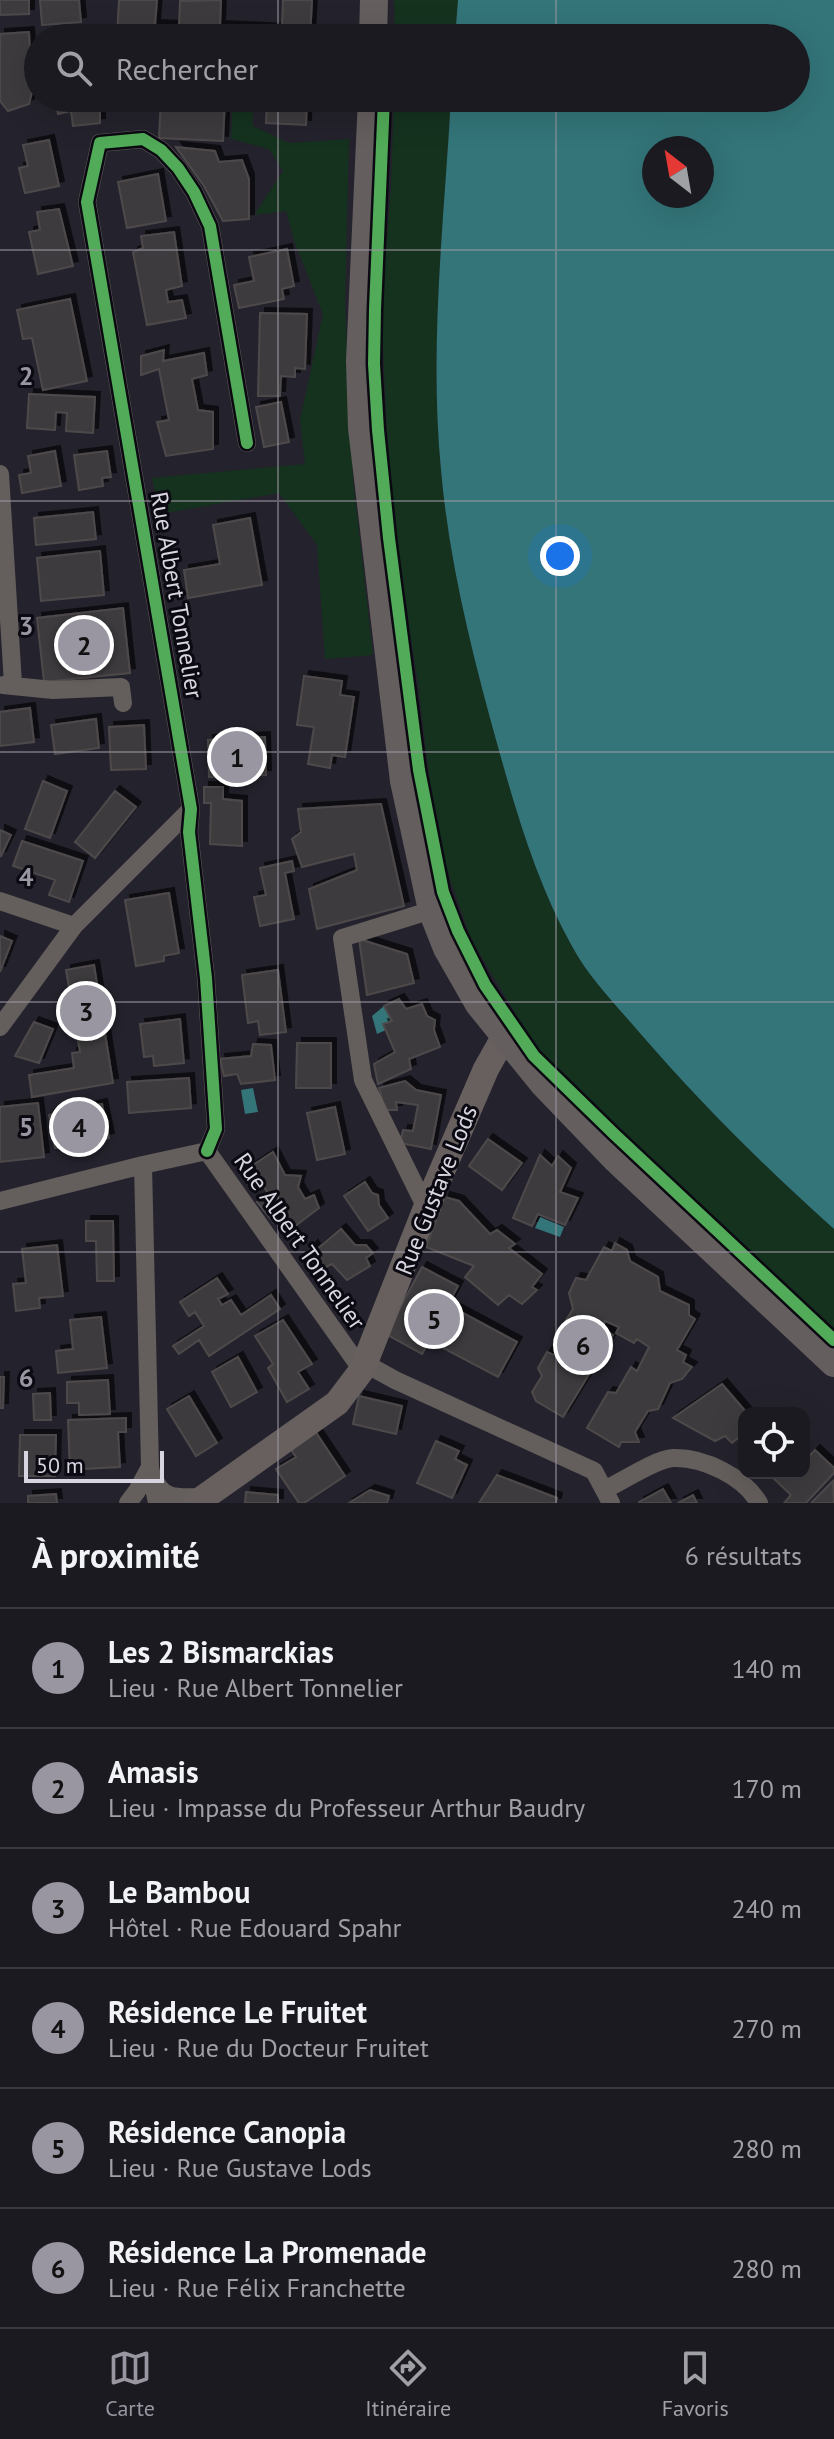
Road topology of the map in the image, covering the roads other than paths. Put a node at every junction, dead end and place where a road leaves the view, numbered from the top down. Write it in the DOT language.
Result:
graph roads {
  1 [pos="374,0"];
  2 [pos="373,24"];
  3 [pos="371,112"];
  4 [pos="247,443"];
  5 [pos="0,474"];
  6 [pos="6,685"];
  7 [pos="123,703"];
  8 [pos="191,809"];
  9 [pos="0,901"];
  10 [pos="432,910"];
  11 [pos="74,926"];
  12 [pos="0,1027"];
  13 [pos="504,1037"];
  14 [pos="207,1151"];
  15 [pos="143,1165"];
  16 [pos="0,1201"];
  17 [pos="426,1208"];
  18 [pos="834,1363"];
  19 [pos="364,1367"];
  20 [pos="150,1467"];
  21 [pos="607,1496"];
  22 [pos="200,1500"];
  23 [pos="128,1503"];
  24 [pos="157,1503"];
  25 [pos="759,1503"];
  1 -- 2 [label="main road"];
  3 -- 10 [label="main road"];
  4 -- 8 [label="street, Rue Albert Tonnelier"];
  5 -- 6 [label="street"];
  6 -- 7 [label="street"];
  8 -- 11 [label="street"];
  8 -- 14 [label="street, Rue Albert Tonnelier"];
  9 -- 11 [label="street"];
  10 -- 13 [label="main road"];
  10 -- 17 [label="street"];
  11 -- 12 [label="street"];
  13 -- 17 [label="street, Rue Gustave Lods"];
  13 -- 18 [label="main road"];
  14 -- 15 [label="street"];
  14 -- 19 [label="street, Rue Albert Tonnelier"];
  15 -- 16 [label="street"];
  15 -- 20 [label="street"];
  17 -- 19 [label="street, Rue Gustave Lods"];
  19 -- 21 [label="street"];
  19 -- 22 [label="street, Rue Gustave Lods"];
  20 -- 22 [label="street"];
  20 -- 23 [label="street"];
  20 -- 24 [label="street"];
  21 -- 25 [label="street"];
}
